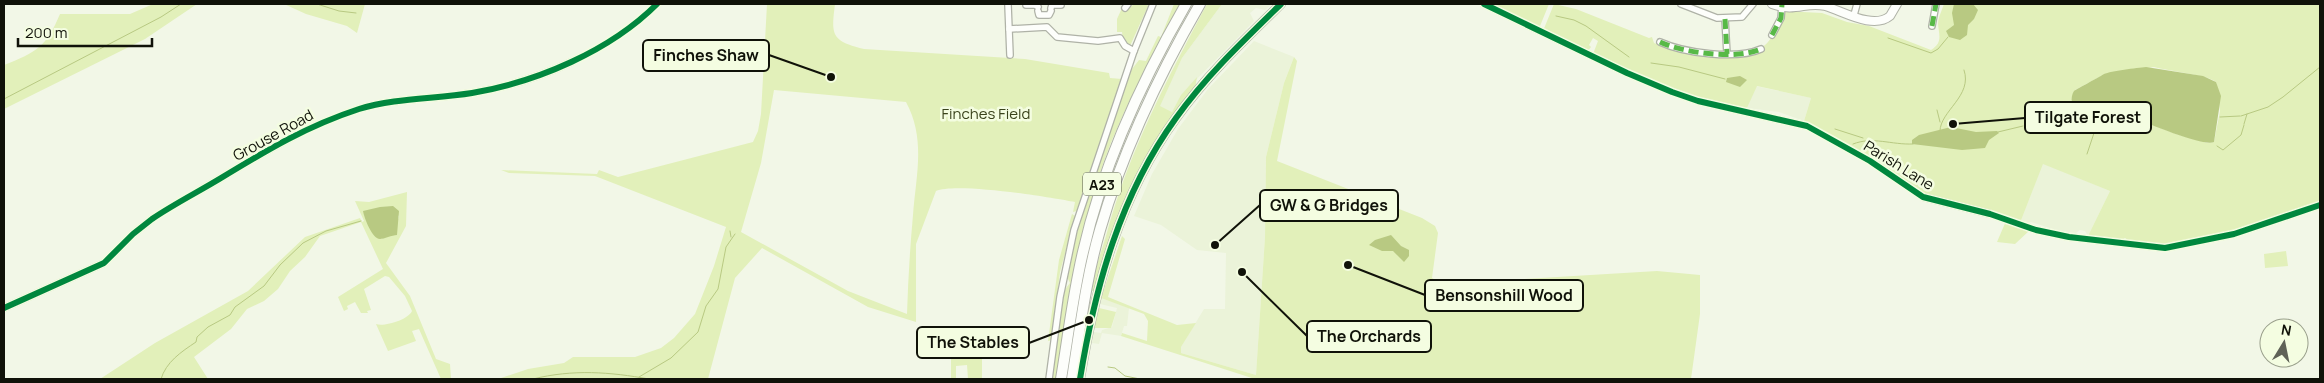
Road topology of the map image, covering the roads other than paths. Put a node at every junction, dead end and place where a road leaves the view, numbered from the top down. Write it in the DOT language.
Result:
graph roads {
  1 [pos="657,4"];
  2 [pos="1153,4"];
  3 [pos="1186,4"];
  4 [pos="1200,4"];
  5 [pos="1281,4"];
  6 [pos="1484,4"];
  7 [pos="1681,4"];
  8 [pos="1753,4"];
  9 [pos="1772,4"];
  10 [pos="1815,4"];
  11 [pos="1857,4"];
  12 [pos="1897,4"];
  13 [pos="1936,4"];
  14 [pos="1008,5"];
  15 [pos="1026,5"];
  16 [pos="1061,5"];
  17 [pos="1782,5"];
  18 [pos="1045,12"];
  19 [pos="1854,16"];
  20 [pos="1725,19"];
  21 [pos="1932,26"];
  22 [pos="1046,27"];
  23 [pos="1009,29"];
  24 [pos="1772,35"];
  25 [pos="1660,42"];
  26 [pos="1761,49"];
  27 [pos="1134,51"];
  28 [pos="1726,54"];
  29 [pos="1010,55"];
  30 [pos="2320,205"];
  31 [pos="4,308"];
  32 [pos="1049,379"];
  33 [pos="1061,379"];
  34 [pos="1072,379"];
  35 [pos="1080,379"];
  1 -- 31 [label="street, Grouse Road"];
  2 -- 27 [label="street"];
  3 -- 33 [label="highway, A23"];
  4 -- 34 [label="highway, A23"];
  5 -- 35 [label="street"];
  6 -- 30 [label="street, Parish Lane"];
  7 -- 20 [label="street"];
  8 -- 20 [label="street"];
  9 -- 17 [label="street"];
  10 -- 17 [label="street"];
  10 -- 19 [label="street"];
  11 -- 19 [label="street"];
  12 -- 19 [label="street"];
  13 -- 21 [label="street"];
  14 -- 23 [label="street"];
  15 -- 18 [label="street"];
  16 -- 18 [label="street"];
  17 -- 24 [label="street"];
  18 -- 22 [label="street"];
  20 -- 28 [label="street"];
  22 -- 23 [label="street"];
  22 -- 27 [label="street"];
  23 -- 29 [label="street"];
  25 -- 28 [label="street"];
  26 -- 28 [label="street"];
  27 -- 32 [label="street"];
}
